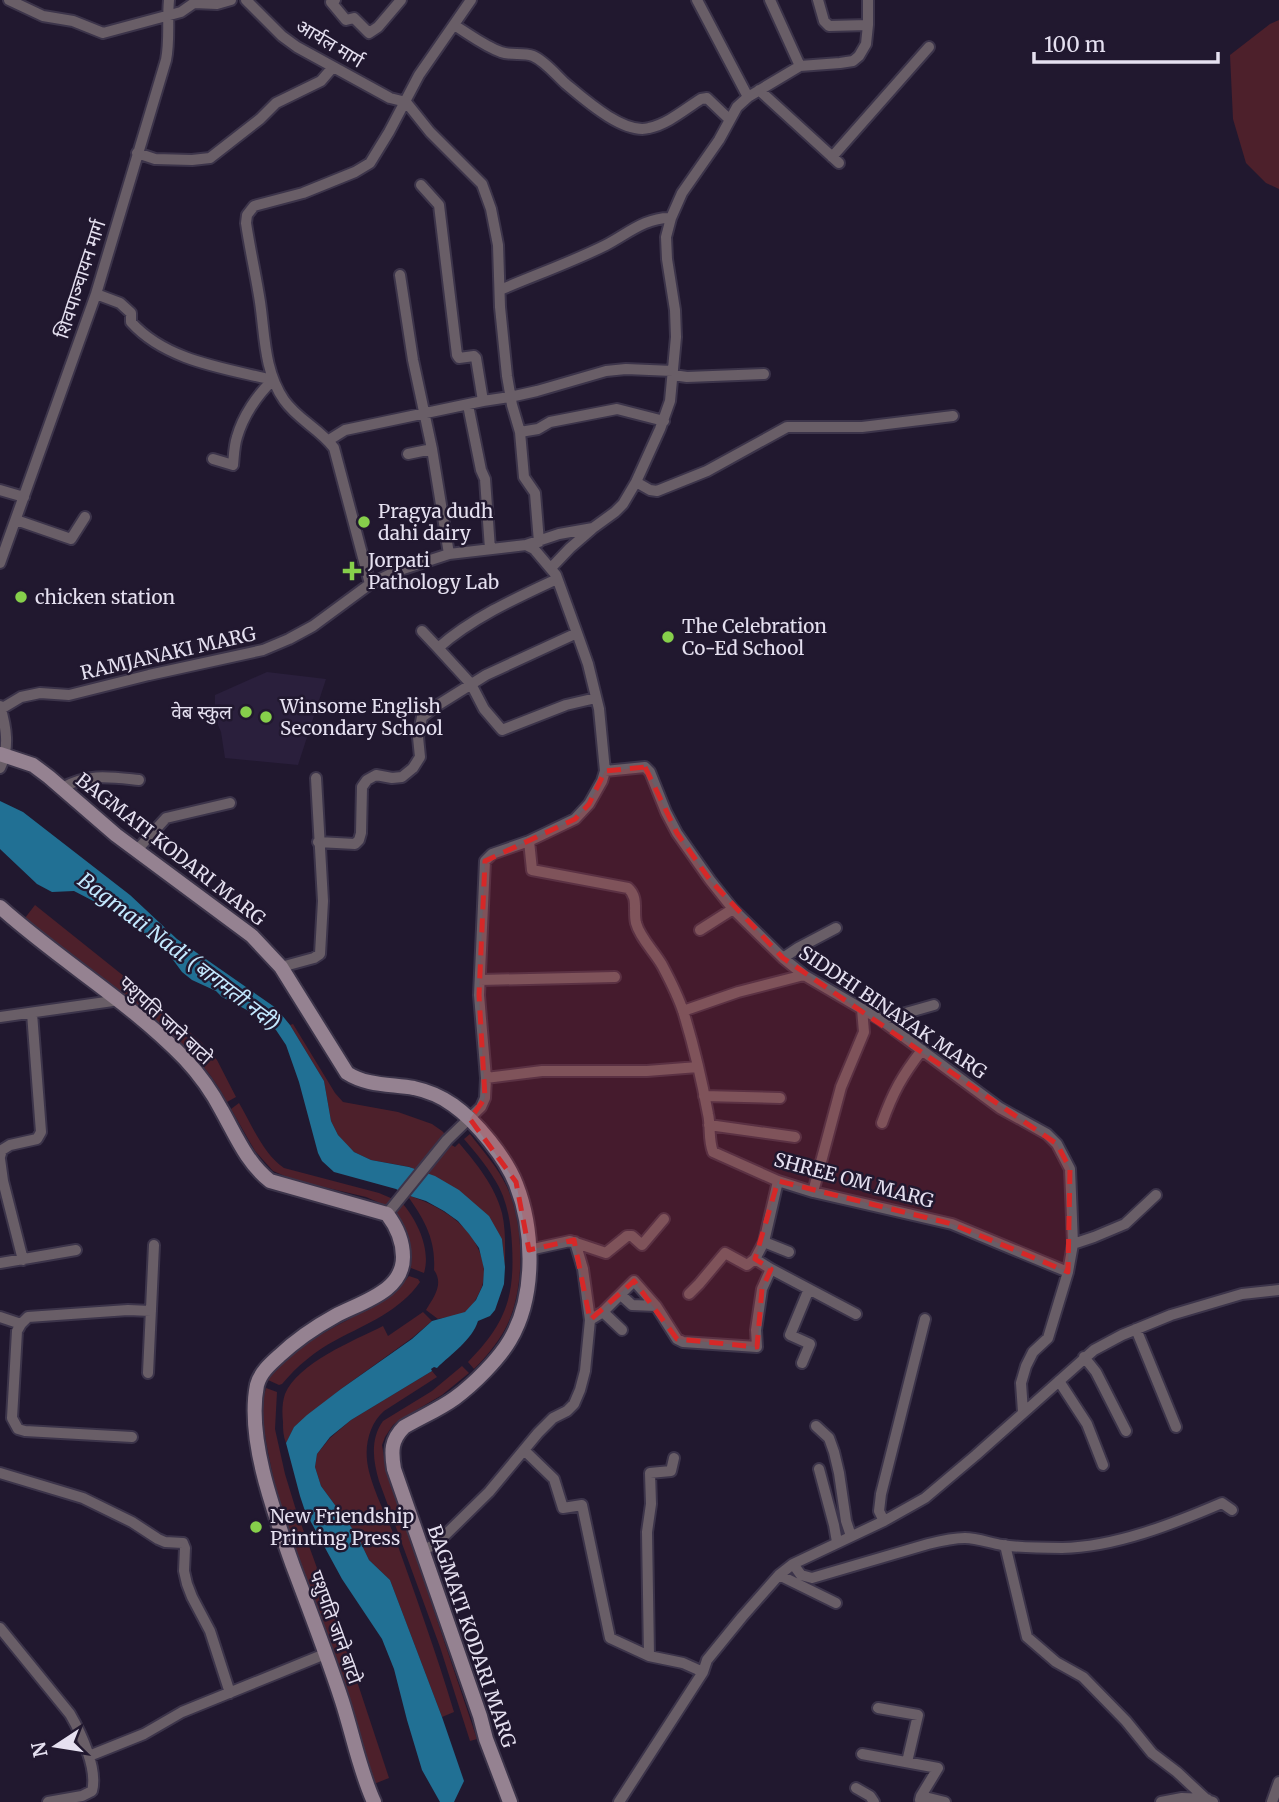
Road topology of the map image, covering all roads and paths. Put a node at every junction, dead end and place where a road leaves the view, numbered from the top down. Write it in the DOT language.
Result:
graph roads {
  1 [pos="9,0"];
  2 [pos="169,0"];
  3 [pos="231,0"];
  4 [pos="246,0"];
  5 [pos="401,0"];
  6 [pos="471,0"];
  7 [pos="698,0"];
  8 [pos="769,0"];
  9 [pos="818,0"];
  10 [pos="868,0"];
  11 [pos="332,1"];
  12 [pos="167,16"];
  13 [pos="454,25"];
  14 [pos="868,25"];
  15 [pos="929,47"];
  16 [pos="333,66"];
  17 [pos="800,66"];
  18 [pos="759,90"];
  19 [pos="748,97"];
  20 [pos="406,102"];
  21 [pos="729,119"];
  22 [pos="137,153"];
  23 [pos="421,185"];
  24 [pos="671,218"];
  25 [pos="400,275"];
  26 [pos="500,290"];
  27 [pos="96,294"];
  28 [pos="673,373"];
  29 [pos="764,374"];
  30 [pos="273,380"];
  31 [pos="510,397"];
  32 [pos="483,401"];
  33 [pos="468,405"];
  34 [pos="424,414"];
  35 [pos="953,416"];
  36 [pos="664,421"];
  37 [pos="520,432"];
  38 [pos="329,440"];
  39 [pos="432,449"];
  40 [pos="408,454"];
  41 [pos="213,459"];
  42 [pos="636,482"];
  43 [pos="0,490"];
  44 [pos="24,498"];
  45 [pos="85,517"];
  46 [pos="16,520"];
  47 [pos="593,528"];
  48 [pos="539,541"];
  49 [pos="526,545"];
  50 [pos="490,549"];
  51 [pos="449,554"];
  52 [pos="0,563"];
  53 [pos="551,568"];
  54 [pos="557,579"];
  55 [pos="370,584"];
  56 [pos="422,631"];
  57 [pos="578,633"];
  58 [pos="439,648"];
  59 [pos="471,684"];
  60 [pos="596,698"];
  61 [pos="1,707"];
  62 [pos="2,759"];
  63 [pos="605,771"];
  64 [pos="316,778"];
  65 [pos="139,780"];
  66 [pos="62,788"];
  67 [pos="230,803"];
  68 [pos="529,841"];
  69 [pos="318,842"];
  70 [pos="137,850"];
  71 [pos="0,907"];
  72 [pos="733,909"];
  73 [pos="836,928"];
  74 [pos="700,930"];
  75 [pos="783,958"];
  76 [pos="281,967"];
  77 [pos="804,975"];
  78 [pos="615,977"];
  79 [pos="480,981"];
  80 [pos="120,1000"];
  81 [pos="934,1005"];
  82 [pos="862,1009"];
  83 [pos="683,1011"];
  84 [pos="32,1013"];
  85 [pos="0,1017"];
  86 [pos="881,1020"];
  87 [pos="922,1050"];
  88 [pos="698,1067"];
  89 [pos="486,1078"];
  90 [pos="705,1096"];
  91 [pos="780,1098"];
  92 [pos="470,1119"];
  93 [pos="882,1123"];
  94 [pos="709,1125"];
  95 [pos="795,1136"];
  96 [pos="0,1158"];
  97 [pos="1,1181"];
  98 [pos="778,1181"];
  99 [pos="813,1192"];
  100 [pos="1156,1195"];
  101 [pos="387,1213"];
  102 [pos="664,1219"];
  103 [pos="575,1242"];
  104 [pos="764,1242"];
  105 [pos="1073,1244"];
  106 [pos="154,1245"];
  107 [pos="76,1250"];
  108 [pos="529,1250"];
  109 [pos="789,1252"];
  110 [pos="755,1259"];
  111 [pos="23,1260"];
  112 [pos="0,1264"];
  113 [pos="771,1269"];
  114 [pos="1068,1272"];
  115 [pos="809,1289"];
  116 [pos="1279,1290"];
  117 [pos="689,1294"];
  118 [pos="621,1295"];
  119 [pos="656,1306"];
  120 [pos="151,1311"];
  121 [pos="603,1312"];
  122 [pos="856,1314"];
  123 [pos="0,1317"];
  124 [pos="925,1319"];
  125 [pos="590,1320"];
  126 [pos="21,1324"];
  127 [pos="1136,1329"];
  128 [pos="622,1330"];
  129 [pos="1084,1357"];
  130 [pos="802,1363"];
  131 [pos="148,1373"];
  132 [pos="1059,1381"];
  133 [pos="1023,1412"];
  134 [pos="816,1426"];
  135 [pos="1176,1427"];
  136 [pos="1126,1431"];
  137 [pos="132,1437"];
  138 [pos="524,1450"];
  139 [pos="674,1458"];
  140 [pos="1103,1465"];
  141 [pos="819,1469"];
  142 [pos="0,1473"];
  143 [pos="1232,1510"];
  144 [pos="884,1521"];
  145 [pos="851,1536"];
  146 [pos="836,1542"];
  147 [pos="1005,1545"];
  148 [pos="421,1551"];
  149 [pos="793,1564"];
  150 [pos="779,1575"];
  151 [pos="836,1603"];
  152 [pos="0,1629"];
  153 [pos="326,1654"];
  154 [pos="649,1656"];
  155 [pos="703,1672"];
  156 [pos="230,1693"];
  157 [pos="878,1708"];
  158 [pos="862,1754"];
  159 [pos="89,1756"];
  160 [pos="907,1762"];
  161 [pos="1279,1782"];
  162 [pos="856,1788"];
  163 [pos="920,1799"];
  164 [pos="1210,1801"];
  165 [pos="48,1802"];
  166 [pos="374,1802"];
  167 [pos="510,1802"];
  168 [pos="619,1802"];
  169 [pos="874,1802"];
  170 [pos="945,1802"];
  171 [pos="1161,1802"];
  172 [pos="1272,1802"];
  1 -- 12 [label="street"];
  2 -- 12 [label="street, शिवपाञ्चायन मार्ग"];
  3 -- 12 [label="street"];
  4 -- 16 [label="street, आर्यल मार्ग"];
  5 -- 11 [label="street"];
  6 -- 13 [label="street"];
  7 -- 19 [label="street"];
  8 -- 17 [label="street"];
  9 -- 14 [label="street"];
  10 -- 14 [label="street, RAMJANAKI MARG"];
  12 -- 22 [label="street, शिवपाञ्चायन मार्ग"];
  13 -- 20 [label="street"];
  13 -- 21 [label="street"];
  14 -- 17 [label="street, RAMJANAKI MARG"];
  15 -- 18 [label="street"];
  16 -- 20 [label="street, आर्यल मार्ग"];
  16 -- 22 [label="street"];
  17 -- 18 [label="street, RAMJANAKI MARG"];
  18 -- 19 [label="street, RAMJANAKI MARG"];
  19 -- 21 [label="street, RAMJANAKI MARG"];
  20 -- 26 [label="street"];
  20 -- 30 [label="street"];
  21 -- 24 [label="street, RAMJANAKI MARG"];
  22 -- 27 [label="street, शिवपाञ्चायन मार्ग"];
  23 -- 32 [label="street"];
  24 -- 26 [label="street"];
  24 -- 28 [label="street, RAMJANAKI MARG"];
  25 -- 34 [label="street"];
  26 -- 31 [label="street"];
  27 -- 30 [label="street"];
  27 -- 44 [label="street, शिवपाञ्चायन मार्ग"];
  28 -- 29 [label="street"];
  28 -- 31 [label="street"];
  28 -- 36 [label="street, RAMJANAKI MARG"];
  30 -- 38 [label="street"];
  30 -- 41 [label="street"];
  31 -- 32 [label="street"];
  31 -- 37 [label="street"];
  32 -- 33 [label="street"];
  33 -- 34 [label="street"];
  33 -- 50 [label="street"];
  34 -- 38 [label="street"];
  34 -- 39 [label="street"];
  35 -- 42 [label="street"];
  36 -- 37 [label="street"];
  36 -- 42 [label="street, RAMJANAKI MARG"];
  37 -- 48 [label="street"];
  38 -- 55 [label="street"];
  39 -- 40 [label="street"];
  39 -- 51 [label="street"];
  42 -- 47 [label="street, RAMJANAKI MARG"];
  43 -- 44 [label="street"];
  44 -- 46 [label="street, शिवपाञ्चायन मार्ग"];
  45 -- 46 [label="street"];
  46 -- 52 [label="street, शिवपाञ्चायन मार्ग"];
  47 -- 48 [label="street, RAMJANAKI MARG"];
  47 -- 53 [label="street"];
  48 -- 49 [label="street, RAMJANAKI MARG"];
  49 -- 50 [label="street, RAMJANAKI MARG"];
  49 -- 53 [label="street"];
  50 -- 51 [label="street, RAMJANAKI MARG"];
  51 -- 55 [label="street, RAMJANAKI MARG"];
  53 -- 54 [label="street"];
  54 -- 57 [label="street"];
  54 -- 58 [label="street"];
  55 -- 61 [label="street, RAMJANAKI MARG"];
  56 -- 58 [label="street"];
  57 -- 59 [label="street"];
  57 -- 60 [label="street"];
  58 -- 59 [label="street"];
  59 -- 60 [label="street"];
  59 -- 69 [label="street"];
  60 -- 63 [label="street"];
  61 -- 62 [label="street"];
  62 -- 66 [label="main road, BAGMATI KODARI MARG"];
  63 -- 68 [label="street"];
  63 -- 72 [label="street, SIDDHI BINAYAK MARG"];
  64 -- 69 [label="street"];
  65 -- 66 [label="street"];
  66 -- 70 [label="main road, BAGMATI KODARI MARG"];
  67 -- 70 [label="street"];
  68 -- 79 [label="street"];
  68 -- 83 [label="street, SHREE OM MARG"];
  69 -- 76 [label="street"];
  70 -- 76 [label="main road, BAGMATI KODARI MARG"];
  71 -- 80 [label="main road, पशुपति जाने बाटो"];
  72 -- 74 [label="street"];
  72 -- 75 [label="street, SIDDHI BINAYAK MARG"];
  73 -- 75 [label="street"];
  75 -- 77 [label="street, SIDDHI BINAYAK MARG"];
  76 -- 92 [label="main road, BAGMATI KODARI MARG"];
  77 -- 82 [label="street, SIDDHI BINAYAK MARG"];
  77 -- 83 [label="street"];
  78 -- 79 [label="street"];
  79 -- 89 [label="street"];
  80 -- 84 [label="street"];
  80 -- 101 [label="main road, पशुपति जाने बाटो"];
  81 -- 86 [label="street"];
  82 -- 86 [label="street, SIDDHI BINAYAK MARG"];
  82 -- 99 [label="street"];
  83 -- 88 [label="street, SHREE OM MARG"];
  84 -- 85 [label="street"];
  84 -- 96 [label="street"];
  86 -- 87 [label="street, SIDDHI BINAYAK MARG"];
  87 -- 93 [label="street"];
  87 -- 105 [label="street, SIDDHI BINAYAK MARG"];
  88 -- 89 [label="street"];
  88 -- 90 [label="street, SHREE OM MARG"];
  89 -- 92 [label="street"];
  90 -- 91 [label="street"];
  90 -- 94 [label="street, SHREE OM MARG"];
  92 -- 101 [label="street"];
  92 -- 108 [label="main road, BAGMATI KODARI MARG"];
  94 -- 95 [label="street"];
  94 -- 98 [label="street, SHREE OM MARG"];
  96 -- 97 [label="street"];
  97 -- 111 [label="street"];
  98 -- 99 [label="street, SHREE OM MARG"];
  98 -- 104 [label="street"];
  99 -- 114 [label="street, SHREE OM MARG"];
  100 -- 105 [label="street"];
  101 -- 153 [label="main road, पशुपति जाने बाटो"];
  102 -- 103 [label="street"];
  103 -- 108 [label="street"];
  103 -- 125 [label="street"];
  104 -- 109 [label="street"];
  104 -- 110 [label="street"];
  105 -- 114 [label="street, SIDDHI BINAYAK MARG"];
  106 -- 120 [label="street"];
  107 -- 111 [label="street"];
  108 -- 148 [label="main road, BAGMATI KODARI MARG"];
  110 -- 113 [label="street"];
  110 -- 117 [label="street"];
  111 -- 112 [label="street"];
  113 -- 115 [label="street"];
  113 -- 119 [label="street"];
  114 -- 133 [label="street, SIDDHI BINAYAK MARG"];
  115 -- 122 [label="street"];
  115 -- 130 [label="street"];
  116 -- 127 [label="street"];
  118 -- 119 [label="street"];
  118 -- 119 [label="street"];
  118 -- 121 [label="street"];
  120 -- 126 [label="street"];
  120 -- 131 [label="street"];
  121 -- 125 [label="street"];
  121 -- 128 [label="street"];
  123 -- 126 [label="street"];
  124 -- 144 [label="street"];
  125 -- 138 [label="street"];
  126 -- 137 [label="street"];
  127 -- 129 [label="street"];
  127 -- 135 [label="street"];
  129 -- 132 [label="street"];
  129 -- 136 [label="street"];
  132 -- 133 [label="street"];
  132 -- 140 [label="street"];
  133 -- 144 [label="street"];
  134 -- 145 [label="street"];
  138 -- 148 [label="street"];
  138 -- 154 [label="street"];
  139 -- 154 [label="street"];
  141 -- 146 [label="street"];
  142 -- 156 [label="street"];
  143 -- 147 [label="street"];
  144 -- 145 [label="street"];
  145 -- 146 [label="street"];
  146 -- 149 [label="street"];
  147 -- 149 [label="street"];
  147 -- 164 [label="street"];
  148 -- 167 [label="main road, BAGMATI KODARI MARG"];
  149 -- 150 [label="street"];
  150 -- 151 [label="street"];
  150 -- 155 [label="street"];
  152 -- 159 [label="street"];
  153 -- 156 [label="street"];
  153 -- 166 [label="main road, पशुपति जाने बाटो"];
  154 -- 155 [label="street"];
  155 -- 168 [label="street"];
  156 -- 159 [label="street"];
  157 -- 160 [label="street"];
  158 -- 160 [label="street"];
  159 -- 165 [label="street"];
  160 -- 163 [label="street"];
  161 -- 172 [label="street"];
  162 -- 169 [label="street"];
  163 -- 170 [label="street"];
  164 -- 171 [label="street"];
}
